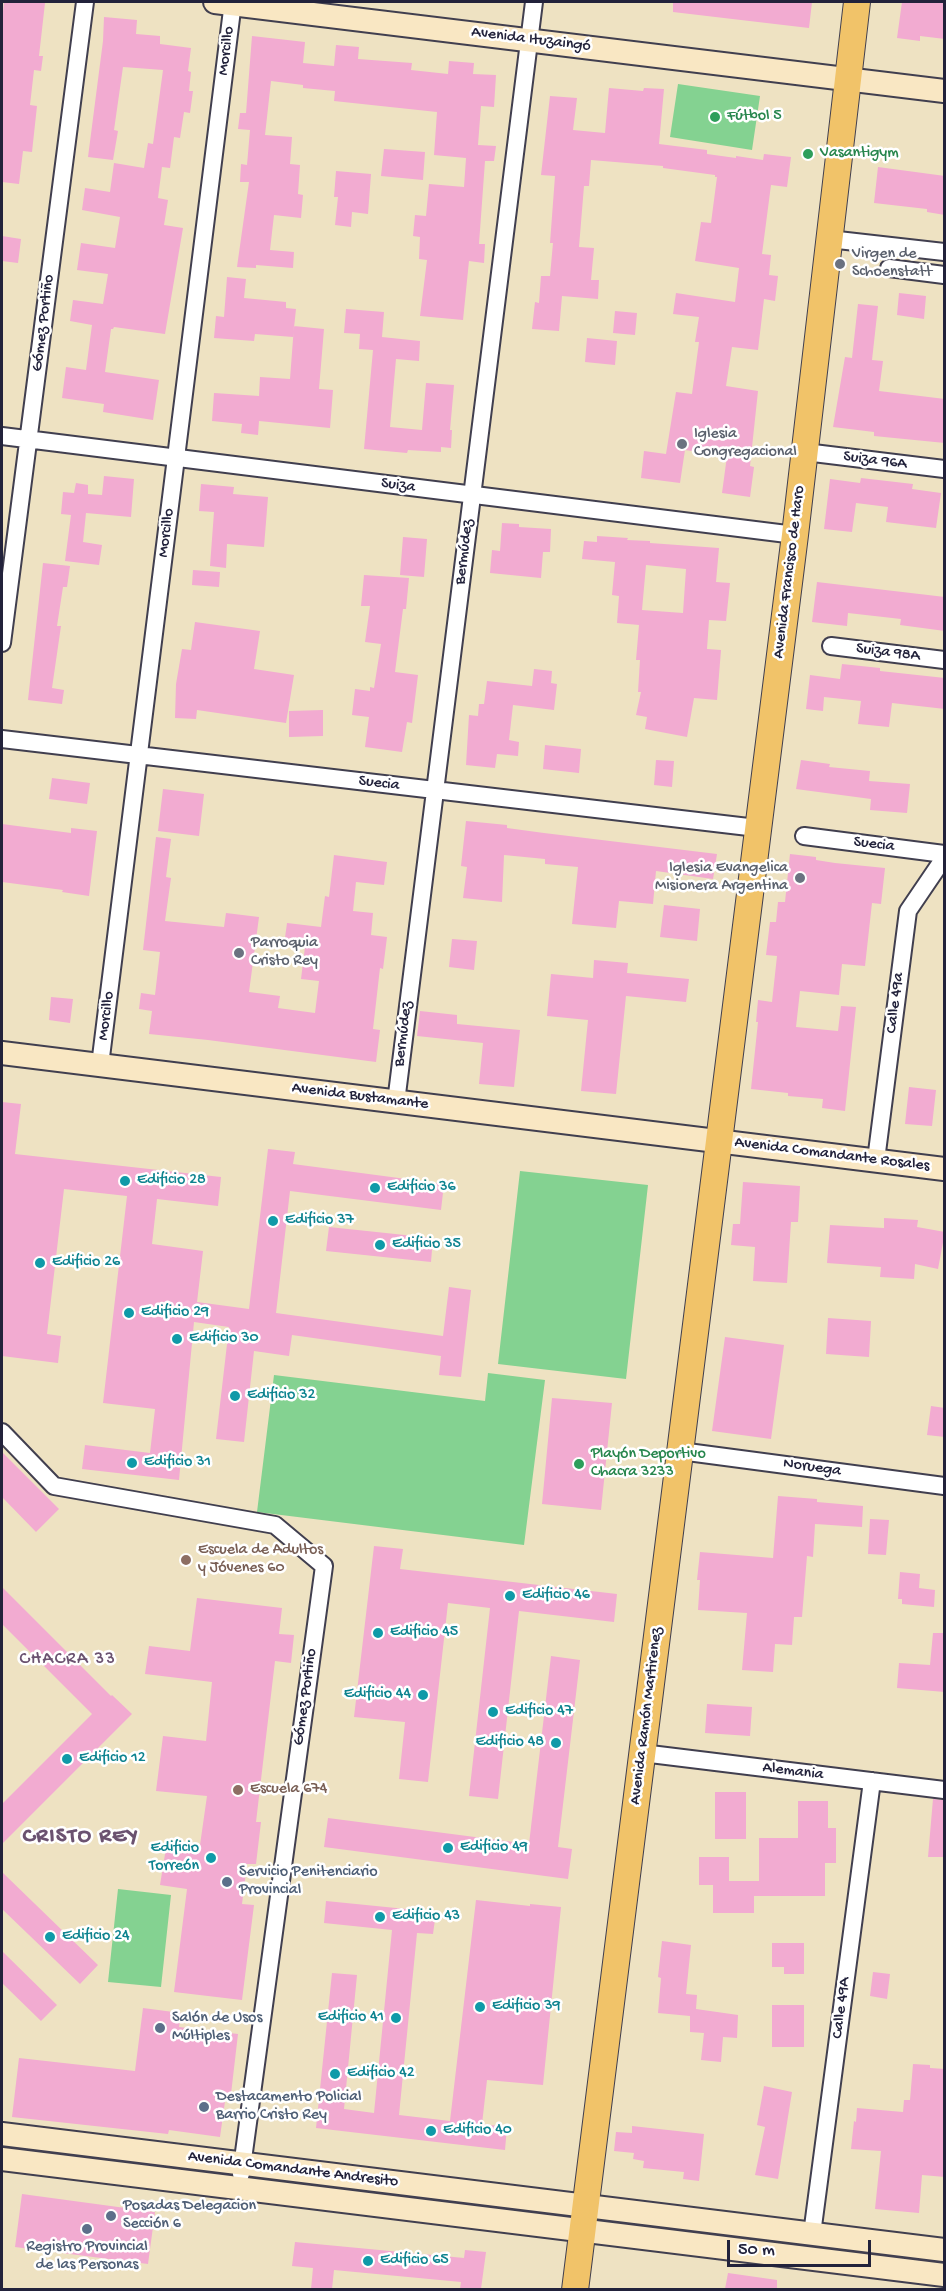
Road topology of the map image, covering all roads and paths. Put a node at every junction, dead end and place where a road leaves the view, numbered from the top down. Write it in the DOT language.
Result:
graph roads {
  1 [pos="85,2"];
  2 [pos="227,2"];
  3 [pos="534,2"];
  4 [pos="856,2"];
  5 [pos="529,40"];
  6 [pos="847,79"];
  7 [pos="945,91"];
  8 [pos="829,239"];
  9 [pos="945,252"];
  10 [pos="889,268"];
  11 [pos="945,275"];
  12 [pos="2,436"];
  13 [pos="29,440"];
  14 [pos="805,452"];
  15 [pos="176,459"];
  16 [pos="945,470"];
  17 [pos="472,495"];
  18 [pos="795,535"];
  19 [pos="2,643"];
  20 [pos="831,646"];
  21 [pos="945,660"];
  22 [pos="2,739"];
  23 [pos="139,755"];
  24 [pos="435,790"];
  25 [pos="758,828"];
  26 [pos="804,836"];
  27 [pos="945,856"];
  28 [pos="2,1053"];
  29 [pos="100,1065"];
  30 [pos="396,1102"];
  31 [pos="718,1142"];
  32 [pos="876,1160"];
  33 [pos="945,1169"];
  34 [pos="2,1432"];
  35 [pos="680,1451"];
  36 [pos="945,1486"];
  37 [pos="642,1753"];
  38 [pos="872,1781"];
  39 [pos="945,1790"];
  40 [pos="2,2134"];
  41 [pos="2,2159"];
  42 [pos="242,2164"];
  43 [pos="239,2189"];
  44 [pos="584,2218"];
  45 [pos="812,2234"];
  46 [pos="945,2250"];
  47 [pos="945,2275"];
  48 [pos="575,2289"];
  1 -- 13 [label="street, Gómez Portiño"];
  2 -- 5 [label="main road, Avenida Ituzaingó"];
  2 -- 15 [label="street, Morcillo"];
  3 -- 5 [label="street, Bermúdez"];
  4 -- 6 [label="main road, Avenida Francisco de Haro"];
  5 -- 6 [label="main road, Avenida Ituzaingó"];
  5 -- 17 [label="street, Bermúdez"];
  6 -- 7 [label="main road, Avenida Ituzaingó"];
  6 -- 8 [label="main road, Avenida Francisco de Haro"];
  8 -- 9 [label="street"];
  8 -- 14 [label="main road, Avenida Francisco de Haro"];
  10 -- 11 [label="street"];
  12 -- 13 [label="street, Suiza"];
  13 -- 15 [label="street, Suiza"];
  13 -- 19 [label="street, Gómez Portiño"];
  14 -- 16 [label="street, Suiza 96A"];
  14 -- 18 [label="main road, Avenida Francisco de Haro"];
  15 -- 17 [label="street, Suiza"];
  15 -- 23 [label="street, Morcillo"];
  17 -- 18 [label="street, Suiza"];
  17 -- 24 [label="street, Bermúdez"];
  18 -- 25 [label="main road, Avenida Francisco de Haro"];
  20 -- 21 [label="street, Suiza 98A"];
  22 -- 23 [label="street, Suecia"];
  23 -- 24 [label="street, Suecia"];
  23 -- 29 [label="street, Morcillo"];
  24 -- 25 [label="street, Suecia"];
  24 -- 30 [label="street, Bermúdez"];
  25 -- 31 [label="main road, Avenida Francisco de Haro"];
  26 -- 27 [label="street, Suecia"];
  27 -- 32 [label="street, Calle 49a"];
  28 -- 29 [label="main road, Avenida Bustamante"];
  29 -- 30 [label="main road, Avenida Bustamante"];
  30 -- 31 [label="main road, Avenida Bustamante"];
  31 -- 32 [label="main road, Avenida Comandante Rosales"];
  31 -- 35 [label="main road, Avenida Ramón Martirenez"];
  32 -- 33 [label="main road, Avenida Comandante Rosales"];
  34 -- 42 [label="street, Gómez Portiño"];
  35 -- 36 [label="street, Noruega"];
  35 -- 37 [label="main road, Avenida Ramón Martirenez"];
  37 -- 38 [label="street, Alemania"];
  37 -- 44 [label="main road, Avenida Ramón Martirenez"];
  38 -- 39 [label="street, Alemania"];
  38 -- 45 [label="street, Calle 49A"];
  40 -- 42 [label="main road, Avenida Comandante Andresito"];
  41 -- 43 [label="main road, Avenida Comandante Andresito"];
  42 -- 43 [label="street, Gómez Portiño"];
  42 -- 44 [label="main road, Avenida Comandante Andresito"];
  43 -- 44 [label="main road, Avenida Comandante Andresito"];
  44 -- 45 [label="main road"];
  44 -- 47 [label="main road"];
  44 -- 48 [label="main road, Avenida Ramón Martirenez"];
  45 -- 46 [label="main road"];
}
